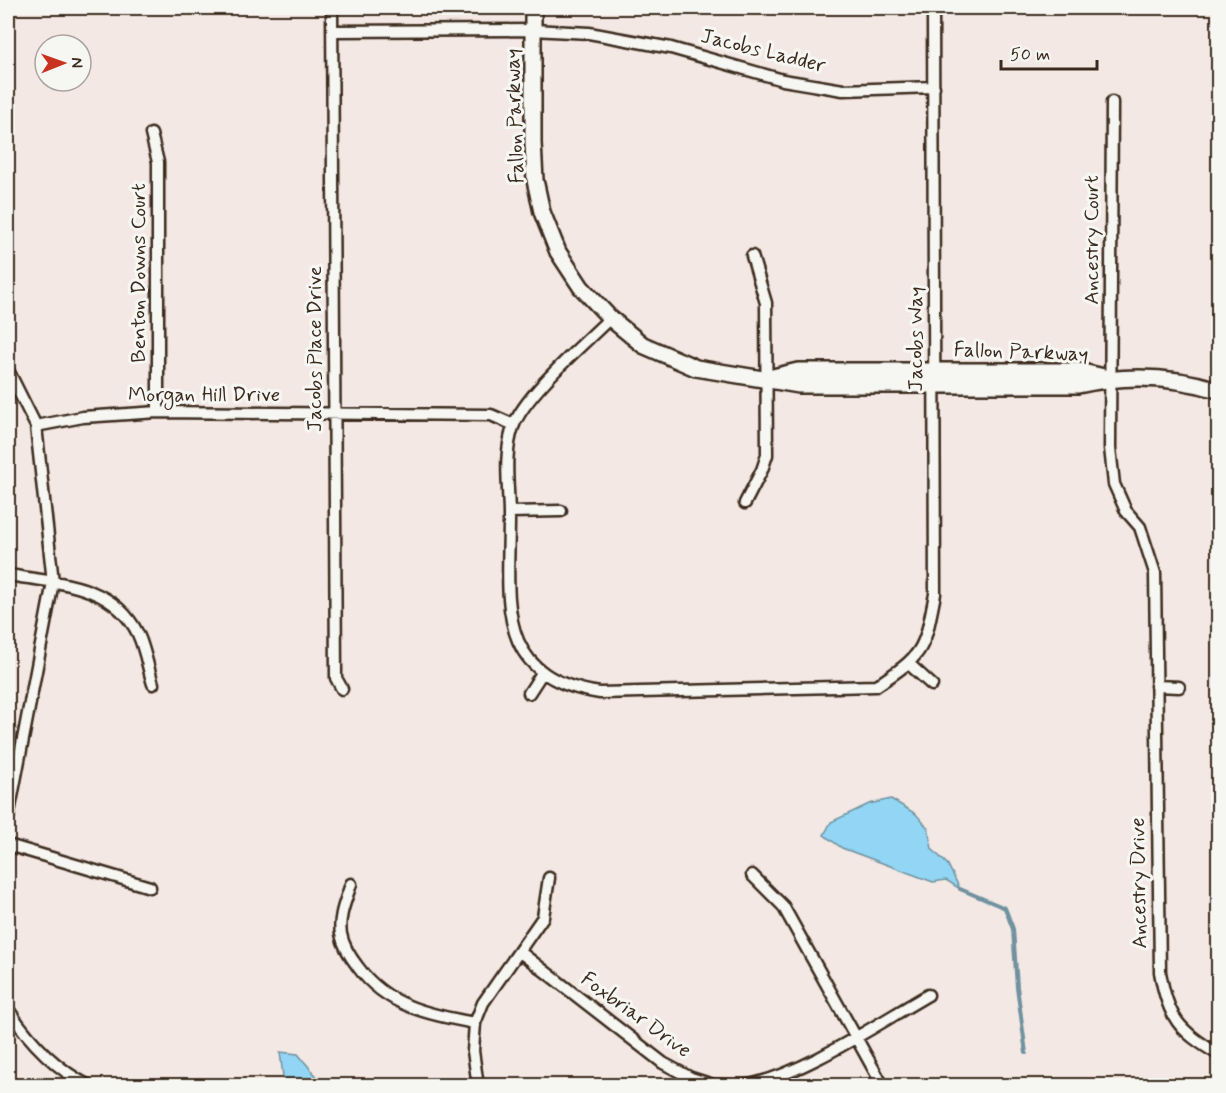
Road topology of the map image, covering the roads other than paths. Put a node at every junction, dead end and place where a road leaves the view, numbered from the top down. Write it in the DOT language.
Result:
graph roads {
  1 [pos="332,8"];
  2 [pos="533,8"];
  3 [pos="933,8"];
  4 [pos="533,30"];
  5 [pos="332,31"];
  6 [pos="934,87"];
  7 [pos="1112,102"];
  8 [pos="151,134"];
  9 [pos="752,256"];
  10 [pos="610,318"];
  11 [pos="8,370"];
  12 [pos="767,378"];
  13 [pos="935,378"];
  14 [pos="1110,378"];
  15 [pos="1218,390"];
  16 [pos="158,412"];
  17 [pos="335,414"];
  18 [pos="514,425"];
  19 [pos="36,426"];
  20 [pos="745,503"];
  21 [pos="509,512"];
  22 [pos="561,512"];
  23 [pos="8,575"];
  24 [pos="53,582"];
  25 [pos="909,664"];
  26 [pos="542,673"];
  27 [pos="153,684"];
  28 [pos="932,685"];
  29 [pos="1156,686"];
  30 [pos="1179,687"];
  31 [pos="342,689"];
  32 [pos="529,693"];
  33 [pos="8,818"];
  34 [pos="8,845"];
  35 [pos="752,875"];
  36 [pos="549,878"];
  37 [pos="351,884"];
  38 [pos="150,888"];
  39 [pos="520,952"];
  40 [pos="928,995"];
  41 [pos="8,1010"];
  42 [pos="475,1023"];
  43 [pos="856,1036"];
  44 [pos="1218,1054"];
  45 [pos="713,1085"];
  46 [pos="89,1086"];
  47 [pos="478,1086"];
  48 [pos="738,1086"];
  49 [pos="744,1086"];
  50 [pos="883,1086"];
  1 -- 5 [label="street, Jacobs Place Drive"];
  2 -- 4 [label="street, Fallon Parkway"];
  3 -- 6 [label="street, Jacobs Way"];
  4 -- 5 [label="street, Jacobs Ladder"];
  4 -- 6 [label="street, Jacobs Ladder"];
  4 -- 10 [label="street, Fallon Parkway"];
  5 -- 17 [label="street, Jacobs Place Drive"];
  6 -- 13 [label="street, Jacobs Way"];
  7 -- 14 [label="street, Ancestry Court"];
  8 -- 16 [label="street, Benton Downs Court"];
  9 -- 12 [label="street"];
  10 -- 12 [label="street, Fallon Parkway"];
  10 -- 18 [label="street, Jacobs Way"];
  11 -- 19 [label="street"];
  12 -- 13 [label="street, Fallon Parkway"];
  12 -- 20 [label="street"];
  13 -- 14 [label="street, Fallon Parkway"];
  13 -- 25 [label="street, Jacobs Way"];
  14 -- 15 [label="street, Fallon Parkway"];
  14 -- 29 [label="street, Ancestry Drive"];
  16 -- 17 [label="street, Morgan Hill Drive"];
  16 -- 19 [label="street, Morgan Hill Drive"];
  17 -- 18 [label="street, Morgan Hill Drive"];
  17 -- 31 [label="street, Jacobs Place Drive"];
  18 -- 21 [label="street, Jacobs Way"];
  19 -- 24 [label="street"];
  21 -- 22 [label="street"];
  21 -- 26 [label="street, Jacobs Way"];
  23 -- 24 [label="street"];
  24 -- 27 [label="street"];
  24 -- 33 [label="street"];
  25 -- 26 [label="street, Jacobs Way"];
  25 -- 28 [label="street"];
  26 -- 32 [label="street"];
  29 -- 30 [label="street"];
  29 -- 44 [label="street, Ancestry Drive"];
  34 -- 38 [label="street"];
  35 -- 43 [label="street"];
  36 -- 39 [label="street"];
  37 -- 42 [label="street"];
  39 -- 42 [label="street"];
  39 -- 45 [label="street, Foxbriar Drive"];
  40 -- 43 [label="street"];
  41 -- 46 [label="street"];
  42 -- 47 [label="street"];
  43 -- 49 [label="street"];
  43 -- 50 [label="street"];
  45 -- 48 [label="street, Foxbriar Drive"];
}
